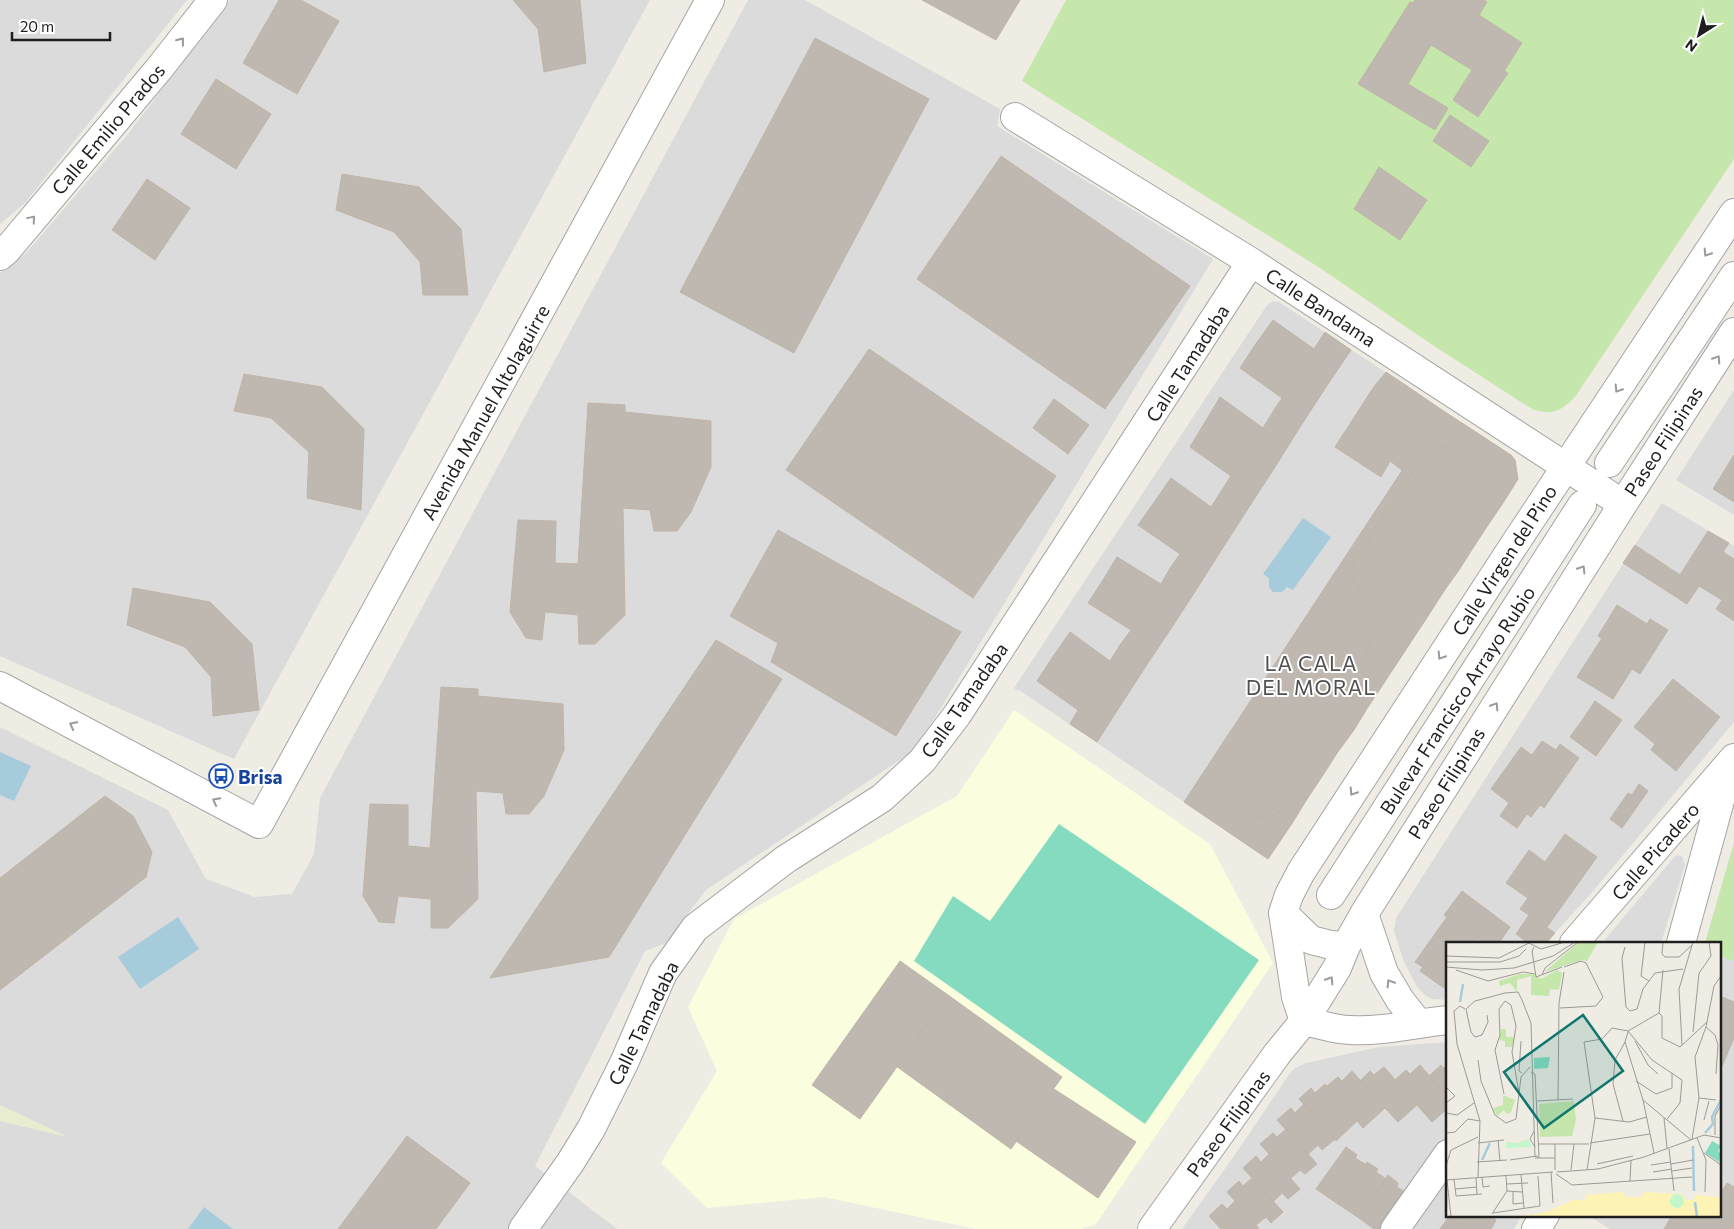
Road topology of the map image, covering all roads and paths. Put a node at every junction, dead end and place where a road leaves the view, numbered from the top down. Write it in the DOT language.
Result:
graph roads {
  1 [pos="213,0"];
  2 [pos="710,0"];
  3 [pos="1015,117"];
  4 [pos="1734,213"];
  5 [pos="0,256"];
  6 [pos="1251,262"];
  7 [pos="1734,276"];
  8 [pos="1734,332"];
  9 [pos="1609,463"];
  10 [pos="1566,466"];
  11 [pos="1582,504"];
  12 [pos="1623,504"];
  13 [pos="0,686"];
  14 [pos="1732,761"];
  15 [pos="1332,895"];
  16 [pos="1283,913"];
  17 [pos="1364,914"];
  18 [pos="1575,942"];
  19 [pos="1682,942"];
  20 [pos="1346,946"];
  21 [pos="1446,1020"];
  22 [pos="1304,1022"];
  23 [pos="1418,1023"];
  24 [pos="1446,1157"];
  25 [pos="1544,1216"];
  26 [pos="523,1229"];
  27 [pos="1152,1229"];
  28 [pos="1395,1229"];
  29 [pos="1536,1229"];
  5 -- 1 [label="street, Calle Emilio Prados, one-way"];
  2 -- 13 [label="street, Avenida Manuel Altolaguirre, one-way"];
  3 -- 6 [label="street, Calle Bandama"];
  4 -- 10 [label="street, Calle Virgen del Pino, one-way"];
  6 -- 10 [label="street, Calle Bandama"];
  6 -- 26 [label="street, Calle Tamadaba"];
  7 -- 9 [label="street"];
  12 -- 8 [label="street, Paseo Filipinas, one-way"];
  10 -- 12 [label="street, Calle Bandama"];
  10 -- 16 [label="street, Calle Virgen del Pino, one-way"];
  11 -- 15 [label="street, Bulevar Francisco Arrayo Rubio"];
  17 -- 12 [label="street, Paseo Filipinas, one-way"];
  14 -- 18 [label="street, Calle Picadero"];
  14 -- 19 [label="street"];
  16 -- 20 [label="street"];
  16 -- 22 [label="street, Calle Virgen del Pino"];
  17 -- 20 [label="street, Paseo Filipinas"];
  23 -- 17 [label="street, one-way"];
  22 -- 20 [label="street, Paseo Filipinas, one-way"];
  21 -- 23 [label="street"];
  22 -- 23 [label="street"];
  22 -- 27 [label="street, Paseo Filipinas"];
  24 -- 28 [label="street"];
  25 -- 29 [label="street"];
}
